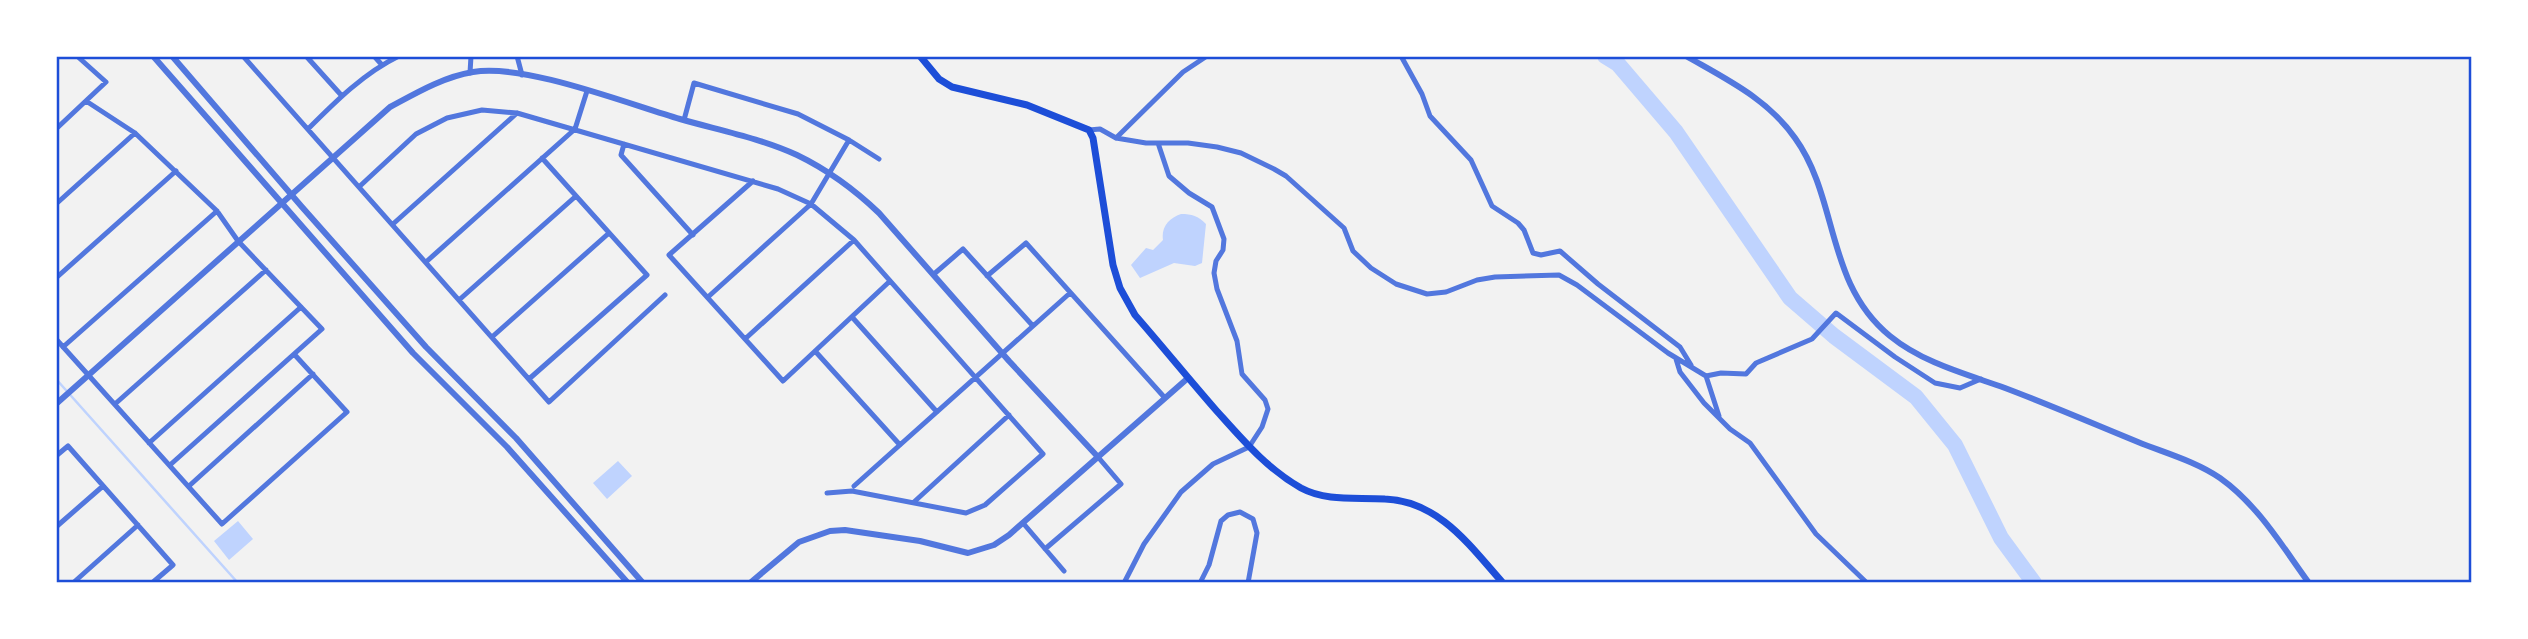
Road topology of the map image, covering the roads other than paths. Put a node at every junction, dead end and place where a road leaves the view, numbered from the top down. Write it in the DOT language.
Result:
graph roads {
  1 [pos="77,56"];
  2 [pos="152,56"];
  3 [pos="173,56"];
  4 [pos="243,56"];
  5 [pos="306,56"];
  6 [pos="374,56"];
  7 [pos="400,56"];
  8 [pos="471,56"];
  9 [pos="517,56"];
  10 [pos="920,56"];
  11 [pos="1207,56"];
  12 [pos="1402,56"];
  13 [pos="1686,56"];
  14 [pos="382,65"];
  15 [pos="470,73"];
  16 [pos="522,75"];
  17 [pos="587,91"];
  18 [pos="342,96"];
  19 [pos="86,101"];
  20 [pos="517,113"];
  21 [pos="684,120"];
  22 [pos="56,129"];
  23 [pos="308,129"];
  24 [pos="575,129"];
  25 [pos="1089,130"];
  26 [pos="135,133"];
  27 [pos="1116,138"];
  28 [pos="849,140"];
  29 [pos="1158,143"];
  30 [pos="624,144"];
  31 [pos="334,158"];
  32 [pos="542,158"];
  33 [pos="879,159"];
  34 [pos="176,172"];
  35 [pos="830,173"];
  36 [pos="753,181"];
  37 [pos="360,186"];
  38 [pos="576,196"];
  39 [pos="56,204"];
  40 [pos="811,204"];
  41 [pos="217,211"];
  42 [pos="393,224"];
  43 [pos="609,233"];
  44 [pos="693,235"];
  45 [pos="854,240"];
  46 [pos="239,241"];
  47 [pos="426,262"];
  48 [pos="266,270"];
  49 [pos="934,274"];
  50 [pos="987,276"];
  51 [pos="56,278"];
  52 [pos="890,281"];
  53 [pos="1070,293"];
  54 [pos="665,295"];
  55 [pos="708,297"];
  56 [pos="459,300"];
  57 [pos="301,307"];
  58 [pos="852,317"];
  59 [pos="1033,326"];
  60 [pos="492,337"];
  61 [pos="56,339"];
  62 [pos="745,339"];
  63 [pos="63,347"];
  64 [pos="815,351"];
  65 [pos="294,354"];
  66 [pos="1002,354"];
  67 [pos="1675,358"];
  68 [pos="1692,367"];
  69 [pos="313,374"];
  70 [pos="88,375"];
  71 [pos="1706,376"];
  72 [pos="976,377"];
  73 [pos="1188,377"];
  74 [pos="529,379"];
  75 [pos="1981,379"];
  76 [pos="1165,398"];
  77 [pos="56,403"];
  78 [pos="115,404"];
  79 [pos="937,412"];
  80 [pos="1009,415"];
  81 [pos="1719,418"];
  82 [pos="149,443"];
  83 [pos="900,445"];
  84 [pos="1249,447"];
  85 [pos="56,456"];
  86 [pos="1098,457"];
  87 [pos="170,465"];
  88 [pos="103,486"];
  89 [pos="189,486"];
  90 [pos="854,486"];
  91 [pos="827,493"];
  92 [pos="914,502"];
  93 [pos="1023,523"];
  94 [pos="138,526"];
  95 [pos="56,527"];
  96 [pos="1045,549"];
  97 [pos="1064,572"];
  98 [pos="1494,579"];
  99 [pos="73,583"];
  100 [pos="152,583"];
  101 [pos="628,583"];
  102 [pos="643,583"];
  103 [pos="750,583"];
  104 [pos="1124,583"];
  105 [pos="1200,583"];
  106 [pos="1248,583"];
  107 [pos="1503,583"];
  108 [pos="1867,583"];
  109 [pos="2309,583"];
  1 -- 19 [label="street"];
  2 -- 101 [label="street"];
  3 -- 102 [label="street"];
  4 -- 23 [label="street"];
  5 -- 18 [label="street"];
  6 -- 14 [label="street"];
  7 -- 14 [label="street"];
  8 -- 15 [label="street"];
  9 -- 16 [label="street"];
  10 -- 25 [label="main road"];
  11 -- 27 [label="street"];
  12 -- 68 [label="street"];
  13 -- 75 [label="street"];
  14 -- 18 [label="street"];
  15 -- 16 [label="street"];
  15 -- 31 [label="street"];
  16 -- 17 [label="street"];
  17 -- 21 [label="street"];
  17 -- 24 [label="street"];
  18 -- 23 [label="street"];
  19 -- 22 [label="street"];
  19 -- 26 [label="street"];
  20 -- 24 [label="street"];
  20 -- 37 [label="street"];
  20 -- 42 [label="street"];
  21 -- 28 [label="street"];
  21 -- 35 [label="street"];
  23 -- 31 [label="street"];
  24 -- 30 [label="street"];
  24 -- 32 [label="street"];
  25 -- 27 [label="street"];
  25 -- 73 [label="main road"];
  26 -- 34 [label="street"];
  26 -- 39 [label="street"];
  27 -- 29 [label="street"];
  28 -- 33 [label="street"];
  28 -- 35 [label="street"];
  29 -- 67 [label="street"];
  29 -- 84 [label="street"];
  30 -- 36 [label="street"];
  30 -- 44 [label="street"];
  31 -- 37 [label="street"];
  31 -- 46 [label="street"];
  32 -- 38 [label="street"];
  32 -- 47 [label="street"];
  34 -- 41 [label="street"];
  34 -- 51 [label="street"];
  35 -- 40 [label="street"];
  35 -- 49 [label="street"];
  36 -- 40 [label="street"];
  36 -- 44 [label="street"];
  37 -- 42 [label="street"];
  38 -- 43 [label="street"];
  38 -- 56 [label="street"];
  40 -- 45 [label="street"];
  40 -- 55 [label="street"];
  41 -- 46 [label="street"];
  41 -- 63 [label="street"];
  42 -- 47 [label="street"];
  43 -- 60 [label="street"];
  43 -- 74 [label="street"];
  44 -- 55 [label="street"];
  45 -- 52 [label="street"];
  45 -- 62 [label="street"];
  46 -- 48 [label="street"];
  46 -- 70 [label="street"];
  47 -- 56 [label="street"];
  48 -- 57 [label="street"];
  48 -- 78 [label="street"];
  49 -- 50 [label="street"];
  49 -- 66 [label="street"];
  50 -- 53 [label="street"];
  50 -- 59 [label="street"];
  52 -- 58 [label="street"];
  52 -- 72 [label="street"];
  53 -- 59 [label="street"];
  53 -- 76 [label="street"];
  54 -- 74 [label="street"];
  55 -- 62 [label="street"];
  56 -- 60 [label="street"];
  57 -- 65 [label="street"];
  57 -- 82 [label="street"];
  58 -- 64 [label="street"];
  58 -- 79 [label="street"];
  59 -- 66 [label="street"];
  60 -- 74 [label="street"];
  61 -- 63 [label="street"];
  62 -- 64 [label="street"];
  63 -- 70 [label="street"];
  64 -- 83 [label="street"];
  65 -- 69 [label="street"];
  65 -- 87 [label="street"];
  66 -- 72 [label="street"];
  66 -- 86 [label="street"];
  67 -- 68 [label="street"];
  67 -- 81 [label="street"];
  68 -- 71 [label="street"];
  69 -- 89 [label="street"];
  69 -- 89 [label="street"];
  70 -- 77 [label="street"];
  70 -- 78 [label="street"];
  71 -- 75 [label="street"];
  71 -- 81 [label="street"];
  72 -- 79 [label="street"];
  72 -- 80 [label="street"];
  73 -- 76 [label="street"];
  73 -- 84 [label="main road"];
  75 -- 109 [label="street"];
  76 -- 86 [label="street"];
  78 -- 82 [label="street"];
  79 -- 83 [label="street"];
  80 -- 92 [label="street"];
  80 -- 92 [label="street"];
  81 -- 108 [label="street"];
  82 -- 87 [label="street"];
  83 -- 90 [label="street"];
  84 -- 98 [label="main road"];
  84 -- 104 [label="street"];
  85 -- 88 [label="street"];
  86 -- 93 [label="street"];
  86 -- 96 [label="street"];
  87 -- 89 [label="street"];
  88 -- 94 [label="street"];
  88 -- 95 [label="street"];
  91 -- 92 [label="street"];
  93 -- 96 [label="street"];
  93 -- 103 [label="street"];
  94 -- 99 [label="street"];
  94 -- 100 [label="street"];
  96 -- 97 [label="street"];
  98 -- 107 [label="main road"];
  105 -- 106 [label="street"];
}
